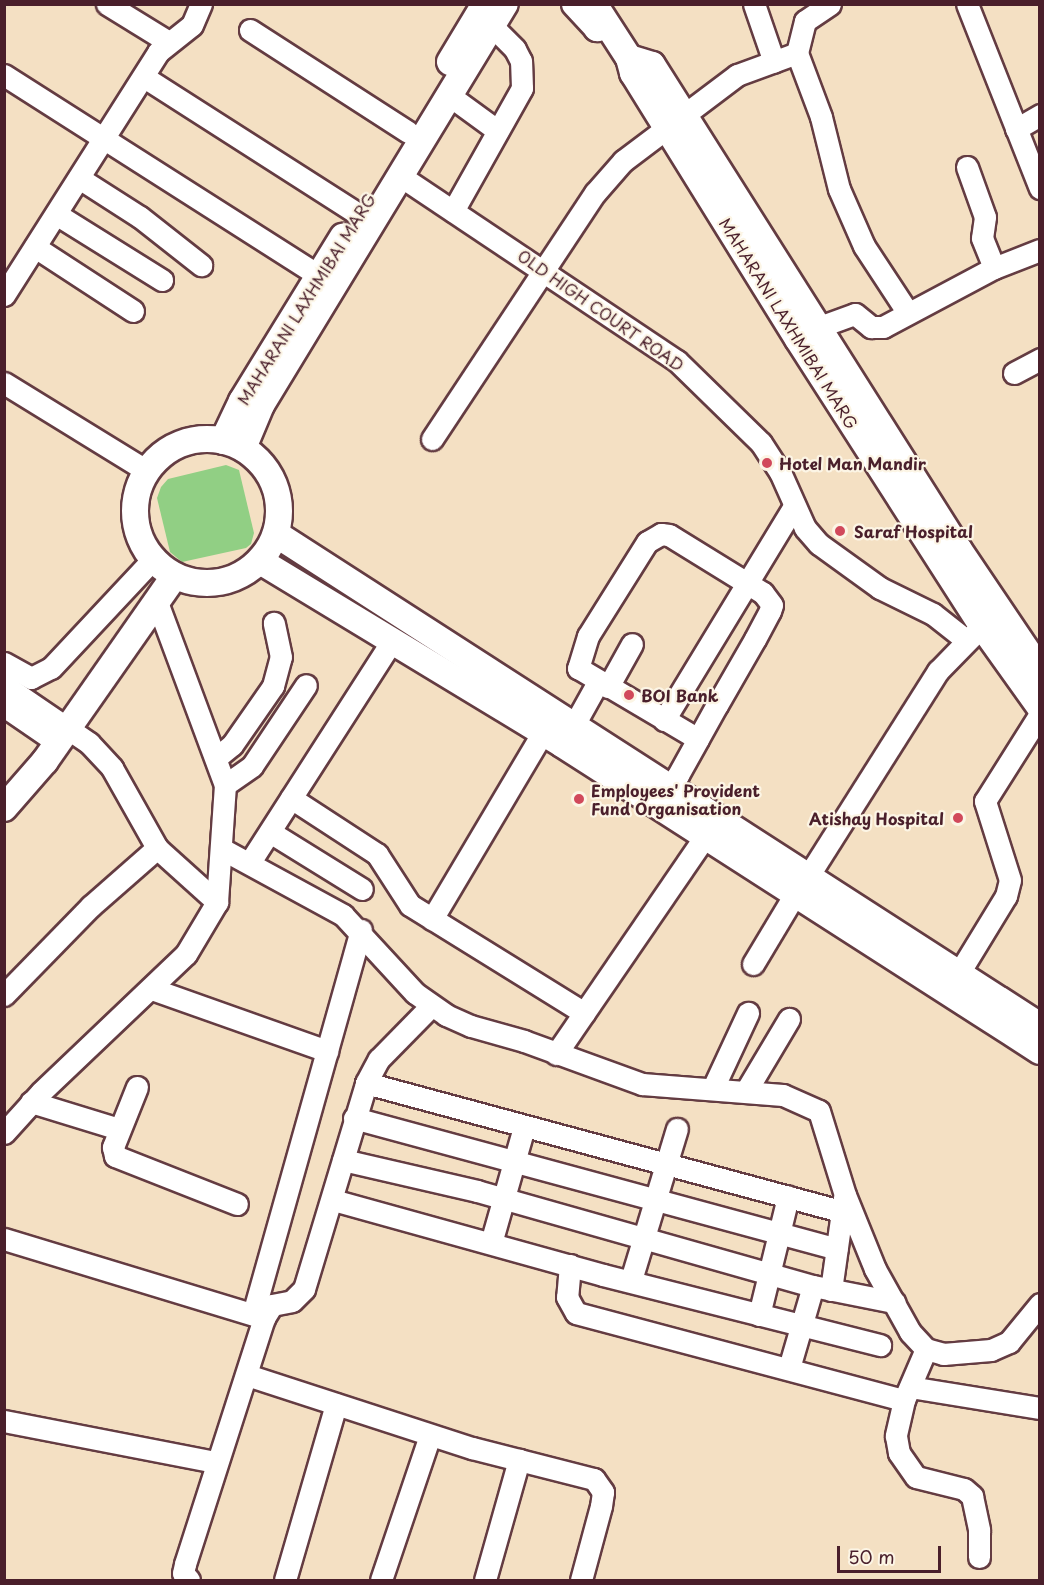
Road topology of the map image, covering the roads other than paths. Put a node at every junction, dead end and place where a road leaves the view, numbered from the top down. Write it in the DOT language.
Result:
graph roads {
  1 [pos="107,4"];
  2 [pos="201,4"];
  3 [pos="754,4"];
  4 [pos="830,4"];
  5 [pos="967,4"];
  6 [pos="499,10"];
  7 [pos="597,10"];
  8 [pos="250,30"];
  9 [pos="167,41"];
  10 [pos="797,53"];
  11 [pos="774,62"];
  12 [pos="4,75"];
  13 [pos="144,77"];
  14 [pos="450,96"];
  15 [pos="1040,115"];
  16 [pos="675,120"];
  17 [pos="1016,129"];
  18 [pos="498,131"];
  19 [pos="408,132"];
  20 [pos="105,138"];
  21 [pos="967,167"];
  22 [pos="399,176"];
  23 [pos="79,178"];
  24 [pos="1040,188"];
  25 [pos="453,211"];
  26 [pos="56,214"];
  27 [pos="358,214"];
  28 [pos="35,247"];
  29 [pos="1040,250"];
  30 [pos="201,265"];
  31 [pos="994,268"];
  32 [pos="546,270"];
  33 [pos="318,275"];
  34 [pos="162,280"];
  35 [pos="4,295"];
  36 [pos="133,311"];
  37 [pos="908,313"];
  38 [pos="819,327"];
  39 [pos="1040,359"];
  40 [pos="1014,373"];
  41 [pos="4,383"];
  42 [pos="432,439"];
  43 [pos="233,445"];
  44 [pos="147,471"];
  45 [pos="794,506"];
  46 [pos="276,534"];
  47 [pos="153,559"];
  48 [pos="260,561"];
  49 [pos="174,577"];
  50 [pos="747,585"];
  51 [pos="158,602"];
  52 [pos="274,623"];
  53 [pos="983,626"];
  54 [pos="392,641"];
  55 [pos="632,644"];
  56 [pos="4,663"];
  57 [pos="1040,670"];
  58 [pos="603,684"];
  59 [pos="306,685"];
  60 [pos="4,686"];
  61 [pos="4,706"];
  62 [pos="1040,707"];
  63 [pos="1040,714"];
  64 [pos="664,720"];
  65 [pos="574,725"];
  66 [pos="543,732"];
  67 [pos="63,735"];
  68 [pos="698,739"];
  69 [pos="217,757"];
  70 [pos="225,785"];
  71 [pos="670,788"];
  72 [pos="291,798"];
  73 [pos="4,808"];
  74 [pos="270,832"];
  75 [pos="705,836"];
  76 [pos="158,848"];
  77 [pos="222,849"];
  78 [pos="250,862"];
  79 [pos="801,886"];
  80 [pos="362,889"];
  81 [pos="217,902"];
  82 [pos="432,919"];
  83 [pos="361,930"];
  84 [pos="753,964"];
  85 [pos="953,984"];
  86 [pos="152,989"];
  87 [pos="4,995"];
  88 [pos="431,1006"];
  89 [pos="584,1013"];
  90 [pos="748,1013"];
  91 [pos="789,1019"];
  92 [pos="1040,1026"];
  93 [pos="1040,1051"];
  94 [pos="327,1052"];
  95 [pos="556,1054"];
  96 [pos="366,1083"];
  97 [pos="137,1087"];
  98 [pos="712,1088"];
  99 [pos="746,1091"];
  100 [pos="31,1102"];
  101 [pos="354,1118"];
  102 [pos="524,1127"];
  103 [pos="119,1129"];
  104 [pos="677,1129"];
  105 [pos="4,1133"];
  106 [pos="343,1160"];
  107 [pos="514,1163"];
  108 [pos="666,1165"];
  109 [pos="788,1197"];
  110 [pos="503,1198"];
  111 [pos="333,1200"];
  112 [pos="656,1202"];
  113 [pos="843,1203"];
  114 [pos="237,1204"];
  115 [pos="779,1234"];
  116 [pos="644,1238"];
  117 [pos="4,1239"];
  118 [pos="491,1243"];
  119 [pos="837,1248"];
  120 [pos="570,1265"];
  121 [pos="769,1273"];
  122 [pos="631,1280"];
  123 [pos="822,1288"];
  124 [pos="894,1302"];
  125 [pos="1040,1304"];
  126 [pos="759,1315"];
  127 [pos="258,1316"];
  128 [pos="801,1326"];
  129 [pos="880,1345"];
  130 [pos="926,1350"];
  131 [pos="789,1368"];
  132 [pos="247,1375"];
  133 [pos="907,1394"];
  134 [pos="336,1404"];
  135 [pos="1040,1407"];
  136 [pos="4,1420"];
  137 [pos="430,1435"];
  138 [pos="519,1460"];
  139 [pos="215,1462"];
  140 [pos="979,1557"];
  141 [pos="189,1581"];
  142 [pos="285,1581"];
  143 [pos="381,1581"];
  144 [pos="485,1581"];
  145 [pos="581,1581"];
  1 -- 9 [label="street"];
  2 -- 9 [label="street"];
  3 -- 11 [label="street"];
  4 -- 10 [label="street"];
  5 -- 17 [label="street"];
  6 -- 14 [label="main road"];
  6 -- 18 [label="street"];
  6 -- 19 [label="main road, MAHARANI LAXHMIBAI MARG"];
  7 -- 16 [label="main road"];
  8 -- 19 [label="street"];
  9 -- 13 [label="street"];
  10 -- 11 [label="street"];
  10 -- 37 [label="street"];
  11 -- 16 [label="street"];
  12 -- 20 [label="street"];
  13 -- 20 [label="street"];
  13 -- 27 [label="street"];
  14 -- 18 [label="street"];
  14 -- 22 [label="main road"];
  15 -- 17 [label="street"];
  16 -- 32 [label="street"];
  16 -- 38 [label="main road"];
  16 -- 53 [label="main road, MAHARANI LAXHMIBAI MARG"];
  17 -- 24 [label="street"];
  18 -- 25 [label="street"];
  19 -- 27 [label="main road, MAHARANI LAXHMIBAI MARG"];
  20 -- 23 [label="street"];
  20 -- 33 [label="street"];
  21 -- 31 [label="street"];
  22 -- 25 [label="street, OLD HIGH COURT ROAD"];
  22 -- 43 [label="main road"];
  23 -- 26 [label="street"];
  23 -- 30 [label="street"];
  25 -- 32 [label="street, OLD HIGH COURT ROAD"];
  26 -- 28 [label="street"];
  26 -- 34 [label="street"];
  27 -- 33 [label="main road, MAHARANI LAXHMIBAI MARG"];
  28 -- 35 [label="street"];
  28 -- 36 [label="street"];
  29 -- 31 [label="street"];
  31 -- 37 [label="street"];
  32 -- 42 [label="street"];
  32 -- 45 [label="street, OLD HIGH COURT ROAD"];
  33 -- 43 [label="main road, MAHARANI LAXHMIBAI MARG"];
  37 -- 38 [label="street"];
  38 -- 53 [label="main road"];
  39 -- 40 [label="street"];
  41 -- 44 [label="street"];
  43 -- 44 [label="main road"];
  43 -- 46 [label="main road"];
  44 -- 47 [label="main road"];
  45 -- 50 [label="street"];
  45 -- 53 [label="street, OLD HIGH COURT ROAD"];
  46 -- 48 [label="main road"];
  46 -- 65 [label="main road"];
  47 -- 49 [label="main road"];
  47 -- 56 [label="street"];
  48 -- 49 [label="main road"];
  48 -- 54 [label="main road"];
  49 -- 51 [label="main road"];
  50 -- 58 [label="street"];
  50 -- 64 [label="street"];
  50 -- 68 [label="street"];
  51 -- 67 [label="main road"];
  51 -- 69 [label="street"];
  52 -- 69 [label="street"];
  53 -- 57 [label="main road"];
  53 -- 62 [label="main road, MAHARANI LAXHMIBAI MARG"];
  53 -- 79 [label="street"];
  54 -- 66 [label="main road"];
  54 -- 72 [label="street"];
  55 -- 58 [label="street"];
  58 -- 64 [label="street"];
  58 -- 65 [label="street"];
  59 -- 70 [label="street"];
  60 -- 67 [label="street"];
  61 -- 67 [label="street"];
  63 -- 85 [label="street"];
  64 -- 68 [label="street"];
  65 -- 71 [label="main road"];
  66 -- 75 [label="main road"];
  66 -- 82 [label="street"];
  67 -- 73 [label="main road"];
  67 -- 76 [label="street"];
  68 -- 71 [label="street"];
  69 -- 70 [label="street"];
  70 -- 77 [label="street"];
  71 -- 79 [label="main road"];
  72 -- 74 [label="street"];
  72 -- 82 [label="street"];
  74 -- 78 [label="street"];
  74 -- 80 [label="street"];
  75 -- 79 [label="main road"];
  75 -- 89 [label="street"];
  76 -- 81 [label="street"];
  76 -- 87 [label="street"];
  77 -- 78 [label="street"];
  77 -- 81 [label="street"];
  78 -- 83 [label="street"];
  79 -- 84 [label="street"];
  79 -- 85 [label="main road"];
  81 -- 86 [label="street"];
  82 -- 89 [label="street"];
  83 -- 88 [label="street"];
  83 -- 94 [label="street"];
  85 -- 92 [label="main road"];
  85 -- 93 [label="main road"];
  86 -- 94 [label="street"];
  86 -- 100 [label="street"];
  88 -- 95 [label="street"];
  88 -- 96 [label="street"];
  89 -- 95 [label="street"];
  90 -- 98 [label="street"];
  91 -- 99 [label="street"];
  94 -- 127 [label="street"];
  95 -- 98 [label="street"];
  96 -- 101 [label="street"];
  96 -- 102 [label="street"];
  97 -- 103 [label="street"];
  98 -- 99 [label="street"];
  99 -- 113 [label="street"];
  100 -- 103 [label="street"];
  100 -- 105 [label="street"];
  101 -- 106 [label="street"];
  101 -- 107 [label="street"];
  102 -- 107 [label="street"];
  102 -- 108 [label="street"];
  103 -- 114 [label="street"];
  104 -- 108 [label="street"];
  106 -- 110 [label="street"];
  106 -- 111 [label="street"];
  107 -- 110 [label="street"];
  107 -- 112 [label="street"];
  108 -- 109 [label="street"];
  108 -- 112 [label="street"];
  109 -- 113 [label="street"];
  109 -- 115 [label="street"];
  110 -- 116 [label="street"];
  110 -- 118 [label="street"];
  111 -- 118 [label="street"];
  111 -- 127 [label="street"];
  112 -- 115 [label="street"];
  112 -- 116 [label="street"];
  113 -- 119 [label="street"];
  113 -- 124 [label="street"];
  115 -- 119 [label="street"];
  115 -- 121 [label="street"];
  116 -- 121 [label="street"];
  116 -- 122 [label="street"];
  117 -- 127 [label="street"];
  118 -- 120 [label="street"];
  119 -- 123 [label="street"];
  120 -- 122 [label="street"];
  120 -- 131 [label="street"];
  121 -- 123 [label="street"];
  121 -- 126 [label="street"];
  122 -- 126 [label="street"];
  123 -- 124 [label="street"];
  123 -- 128 [label="street"];
  124 -- 130 [label="street"];
  125 -- 130 [label="street"];
  126 -- 128 [label="street"];
  127 -- 132 [label="street"];
  128 -- 129 [label="street"];
  128 -- 131 [label="street"];
  130 -- 133 [label="street"];
  131 -- 133 [label="street"];
  132 -- 134 [label="street"];
  132 -- 139 [label="street"];
  133 -- 135 [label="street"];
  133 -- 140 [label="street"];
  134 -- 137 [label="street"];
  134 -- 142 [label="street"];
  136 -- 139 [label="street"];
  137 -- 138 [label="street"];
  137 -- 143 [label="street"];
  138 -- 144 [label="street"];
  138 -- 145 [label="street"];
  139 -- 141 [label="street"];
}
